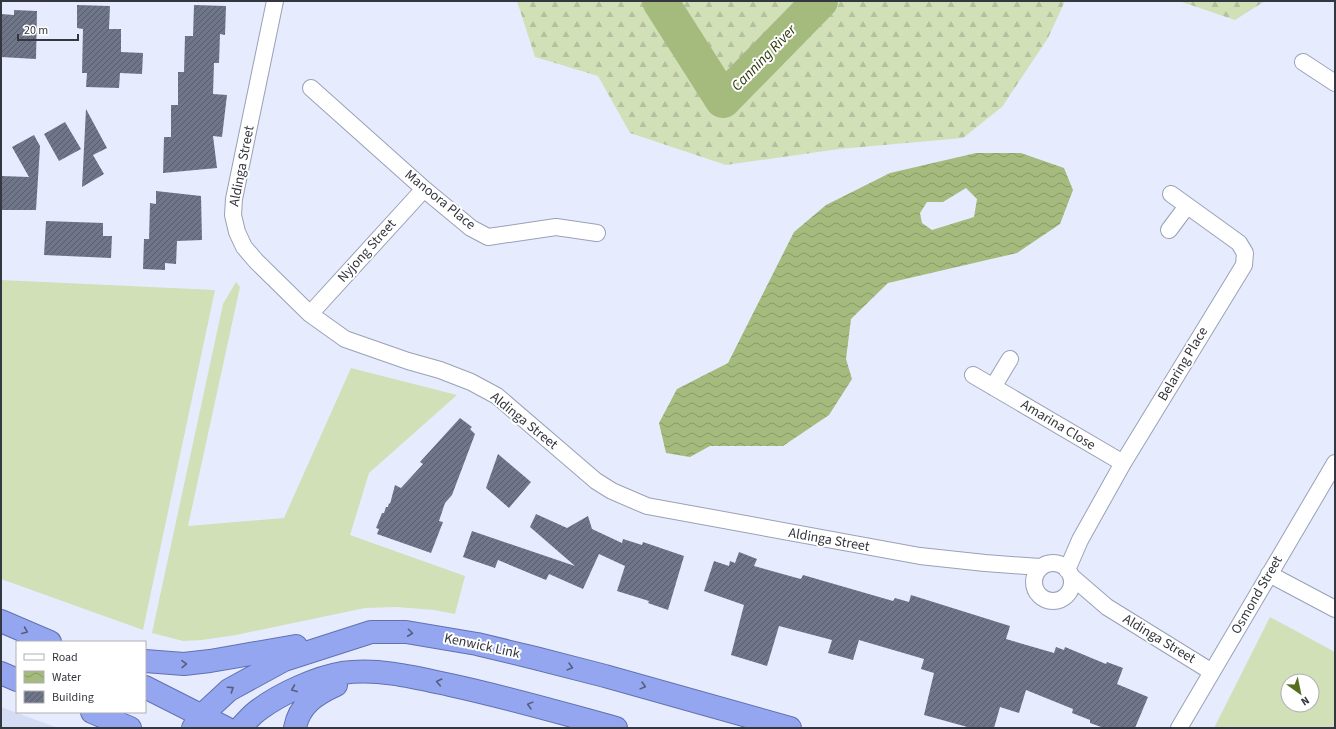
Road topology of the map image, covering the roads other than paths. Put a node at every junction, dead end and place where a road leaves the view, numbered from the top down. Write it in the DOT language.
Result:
graph roads {
  1 [pos="275,1"];
  2 [pos="1303,62"];
  3 [pos="1335,83"];
  4 [pos="311,88"];
  5 [pos="424,189"];
  6 [pos="1171,194"];
  7 [pos="1187,206"];
  8 [pos="1170,230"];
  9 [pos="597,233"];
  10 [pos="310,314"];
  11 [pos="1010,359"];
  12 [pos="973,375"];
  13 [pos="993,387"];
  14 [pos="1123,463"];
  15 [pos="1335,463"];
  16 [pos="1080,540"];
  17 [pos="1008,564"];
  18 [pos="1046,565"];
  19 [pos="1069,573"];
  20 [pos="1269,574"];
  21 [pos="1034,585"];
  22 [pos="1066,595"];
  23 [pos="1106,607"];
  24 [pos="1335,609"];
  25 [pos="1,622"];
  26 [pos="371,632"];
  27 [pos="48,641"];
  28 [pos="146,661"];
  29 [pos="373,672"];
  30 [pos="1212,672"];
  31 [pos="1,673"];
  32 [pos="16,680"];
  33 [pos="146,688"];
  34 [pos="94,713"];
  35 [pos="197,722"];
  36 [pos="129,728"];
  37 [pos="226,728"];
  38 [pos="240,728"];
  39 [pos="295,728"];
  40 [pos="616,728"];
  41 [pos="790,728"];
  42 [pos="1179,728"];
  1 -- 10 [label="street, Aldinga Street"];
  2 -- 3 [label="street"];
  4 -- 5 [label="street, Manoora Place"];
  5 -- 9 [label="street, Manoora Place"];
  5 -- 10 [label="street, Nyjong Street"];
  6 -- 7 [label="street, Belaring Place"];
  7 -- 8 [label="street"];
  7 -- 14 [label="street, Belaring Place"];
  10 -- 17 [label="street, Aldinga Street"];
  11 -- 13 [label="street"];
  12 -- 13 [label="street, Amarina Close"];
  13 -- 14 [label="street, Amarina Close"];
  14 -- 16 [label="street, Belaring Place"];
  15 -- 20 [label="street, Osmond Street"];
  16 -- 18 [label="street, Belaring Place"];
  16 -- 19 [label="street, Belaring Place"];
  17 -- 18 [label="street, Aldinga Street"];
  17 -- 21 [label="street"];
  18 -- 19 [label="street, Aldinga Street"];
  18 -- 21 [label="street"];
  19 -- 22 [label="street"];
  19 -- 23 [label="street, Aldinga Street"];
  20 -- 24 [label="street"];
  20 -- 30 [label="street, Osmond Street"];
  21 -- 22 [label="street"];
  22 -- 23 [label="street, Aldinga Street"];
  23 -- 30 [label="street, Aldinga Street"];
  25 -- 27 [label="highway, one-way"];
  28 -- 26 [label="highway, one-way"];
  35 -- 26 [label="highway, Kenwick Link, one-way"];
  26 -- 41 [label="highway, Kenwick Link, one-way"];
  29 -- 38 [label="highway, one-way"];
  29 -- 39 [label="highway"];
  40 -- 29 [label="highway, one-way"];
  30 -- 42 [label="street, Osmond Street"];
  31 -- 32 [label="highway"];
  33 -- 35 [label="highway"];
  34 -- 36 [label="highway"];
  35 -- 37 [label="highway"];
}
